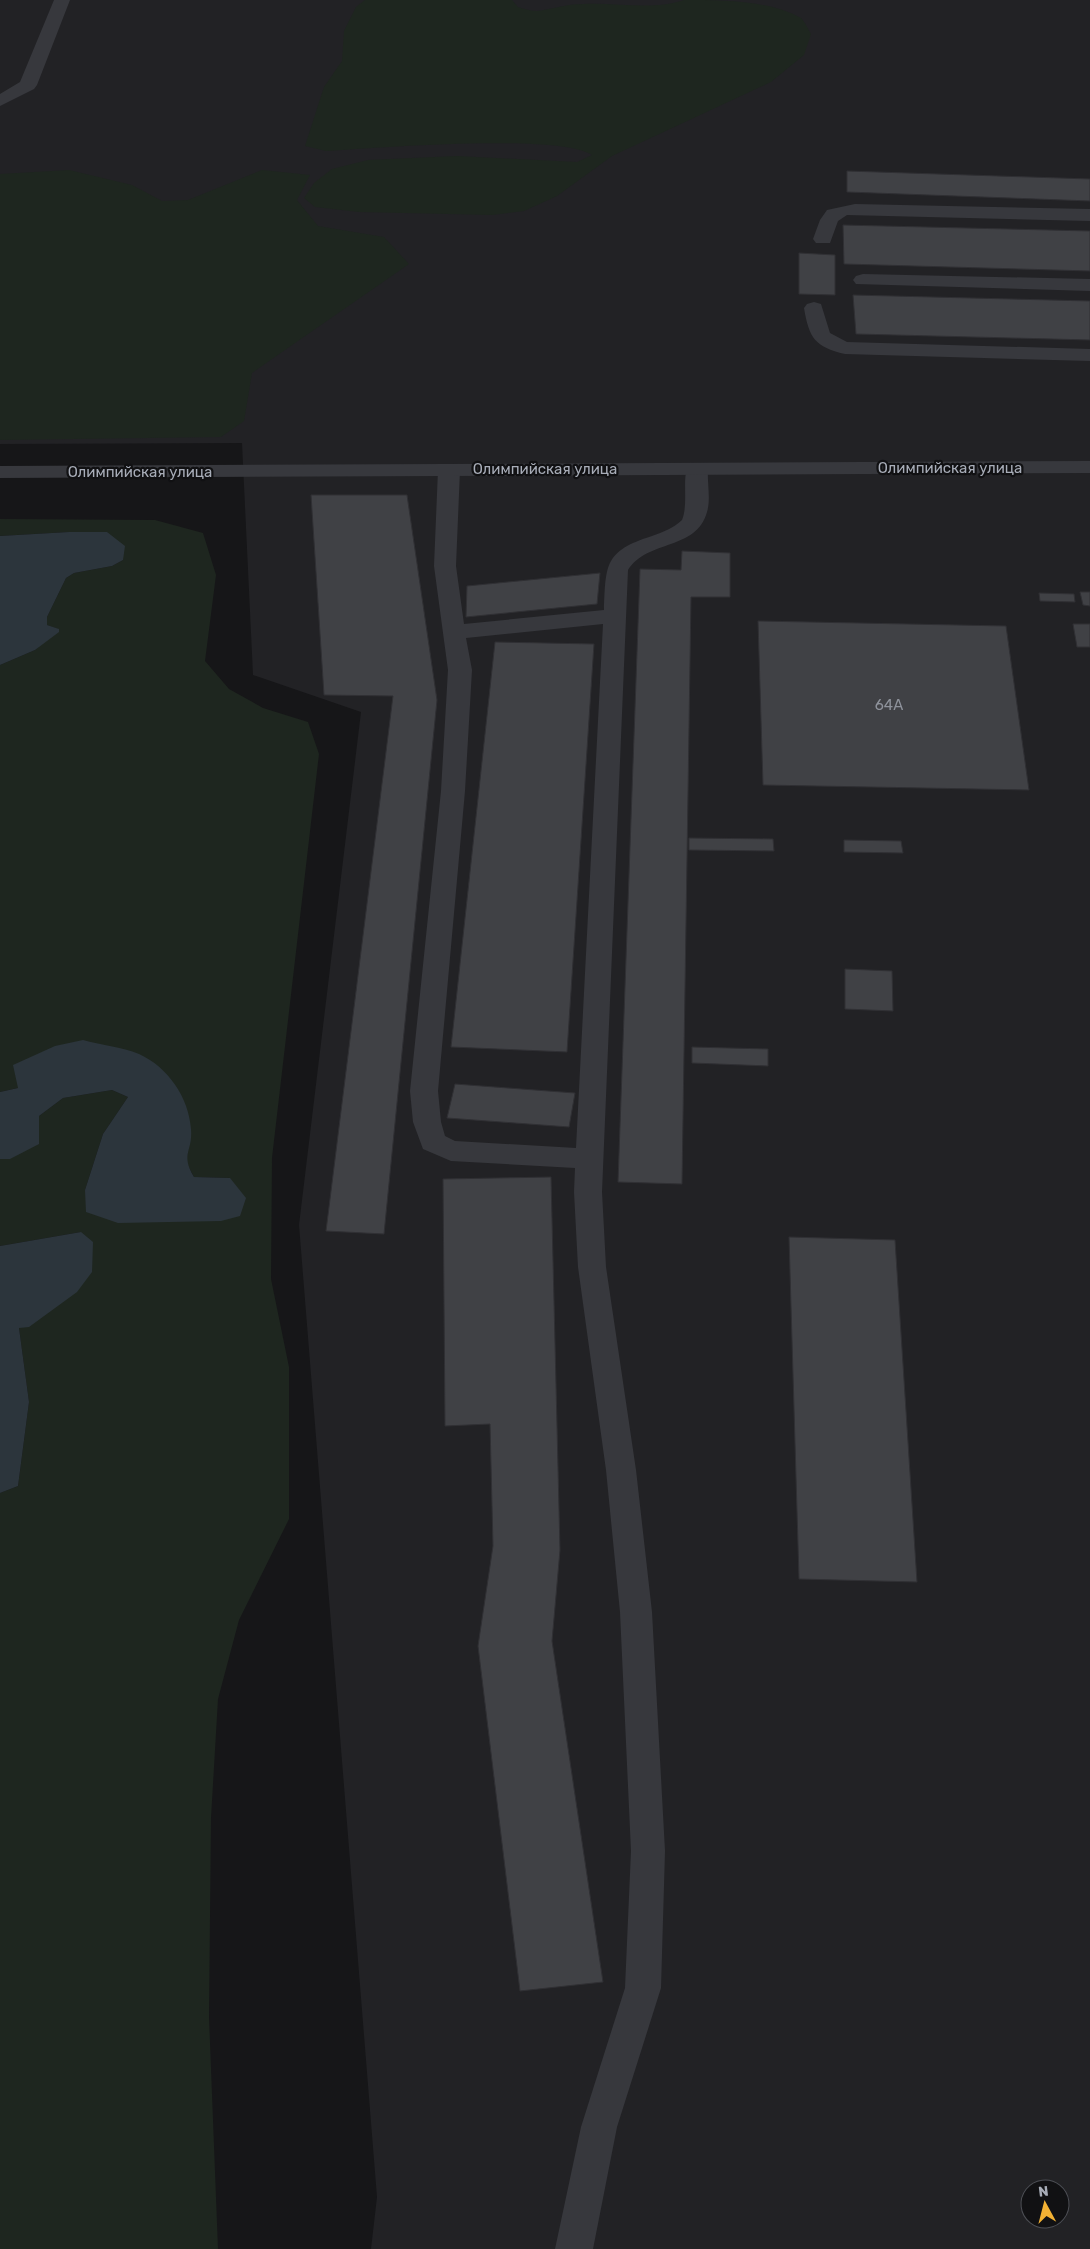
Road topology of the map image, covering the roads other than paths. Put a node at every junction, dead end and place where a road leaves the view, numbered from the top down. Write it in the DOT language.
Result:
graph roads {
  1 [pos="62,0"];
  2 [pos="0,101"];
  3 [pos="1090,215"];
  4 [pos="822,239"];
  5 [pos="863,280"];
  6 [pos="1090,285"];
  7 [pos="814,308"];
  8 [pos="1090,355"];
  9 [pos="1090,467"];
  10 [pos="696,469"];
  11 [pos="449,470"];
  12 [pos="0,472"];
  13 [pos="616,616"];
  14 [pos="454,632"];
  15 [pos="590,1159"];
  16 [pos="574,2249"];
  1 -- 2 [label="street"];
  3 -- 4 [label="street"];
  5 -- 6 [label="street"];
  7 -- 8 [label="street"];
  9 -- 10 [label="street, Олимпийская улица"];
  10 -- 11 [label="street, Олимпийская улица"];
  10 -- 13 [label="street"];
  11 -- 12 [label="street, Олимпийская улица"];
  11 -- 14 [label="street"];
  13 -- 14 [label="street"];
  13 -- 15 [label="street"];
  14 -- 15 [label="street"];
  15 -- 16 [label="street"];
}
